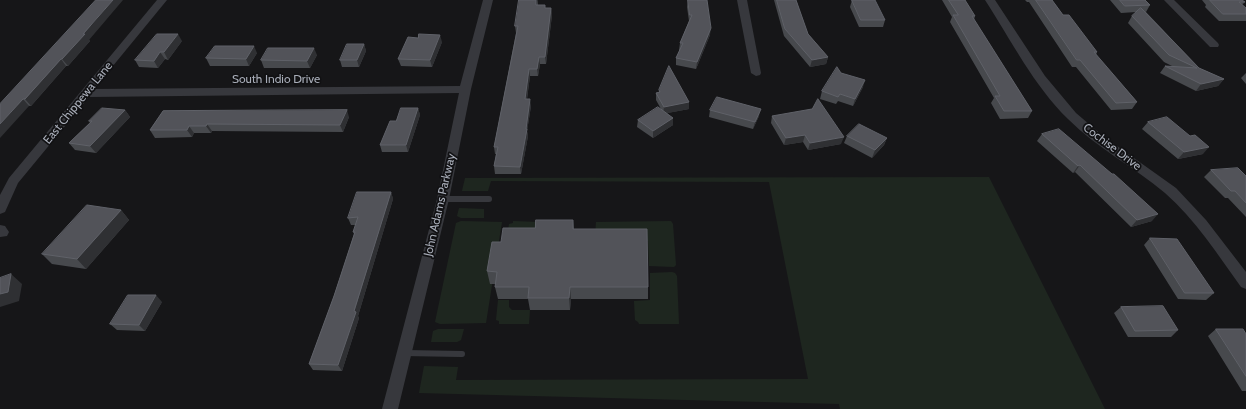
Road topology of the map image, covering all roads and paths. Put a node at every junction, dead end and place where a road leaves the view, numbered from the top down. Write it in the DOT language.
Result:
graph roads {
  1 [pos="162,0"];
  2 [pos="488,0"];
  3 [pos="742,0"];
  4 [pos="990,0"];
  5 [pos="1169,0"];
  6 [pos="1214,45"];
  7 [pos="756,73"];
  8 [pos="465,89"];
  9 [pos="87,93"];
  10 [pos="443,199"];
  11 [pos="489,199"];
  12 [pos="0,208"];
  13 [pos="1246,282"];
  14 [pos="404,353"];
  15 [pos="462,354"];
  16 [pos="390,409"];
  1 -- 9 [label="street, East Chippewa Lane"];
  2 -- 8 [label="street, John Adams Parkway"];
  3 -- 7 [label="street"];
  4 -- 13 [label="street, Cochise Drive"];
  5 -- 6 [label="street"];
  8 -- 9 [label="street, South Indio Drive"];
  8 -- 10 [label="street, John Adams Parkway"];
  9 -- 12 [label="street, East Chippewa Lane"];
  10 -- 11 [label="lane"];
  10 -- 14 [label="street, John Adams Parkway"];
  14 -- 15 [label="lane"];
  14 -- 16 [label="street, John Adams Parkway"];
}
